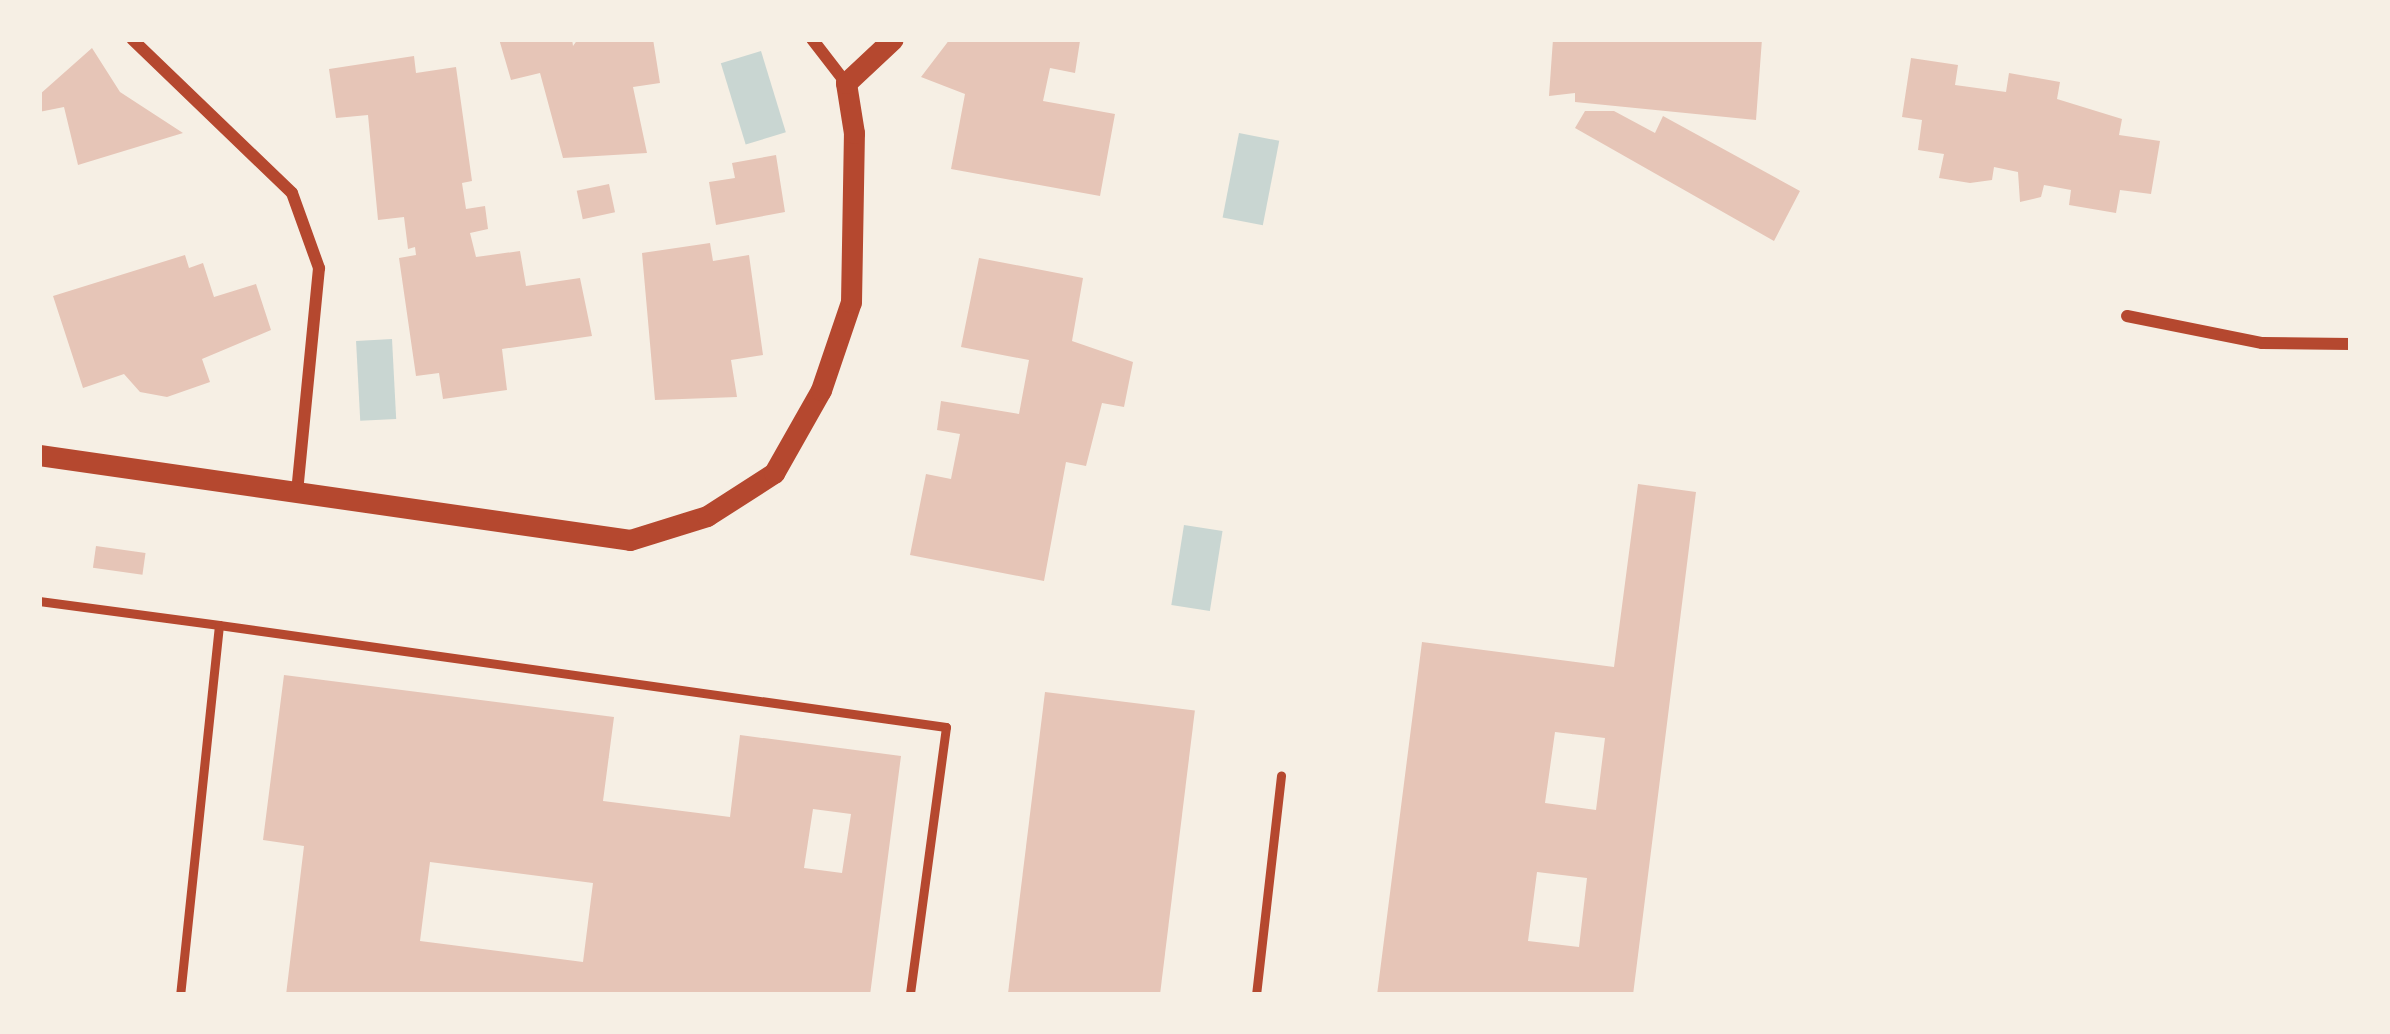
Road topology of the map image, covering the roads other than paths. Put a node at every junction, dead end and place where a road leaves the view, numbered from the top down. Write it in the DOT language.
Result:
graph roads {
  1 [pos="132,39"];
  2 [pos="812,39"];
  3 [pos="893,39"];
  4 [pos="846,83"];
  5 [pos="2126,316"];
  6 [pos="2351,344"];
  7 [pos="39,455"];
  8 [pos="297,491"];
  9 [pos="39,601"];
  10 [pos="219,625"];
  11 [pos="1281,775"];
  12 [pos="180,995"];
  13 [pos="910,995"];
  14 [pos="1256,995"];
  1 -- 8 [label="street"];
  2 -- 4 [label="street"];
  3 -- 4 [label="street"];
  4 -- 8 [label="street"];
  5 -- 6 [label="street"];
  7 -- 8 [label="street"];
  9 -- 10 [label="lane"];
  10 -- 12 [label="lane"];
  10 -- 13 [label="lane"];
  11 -- 14 [label="lane"];
}
